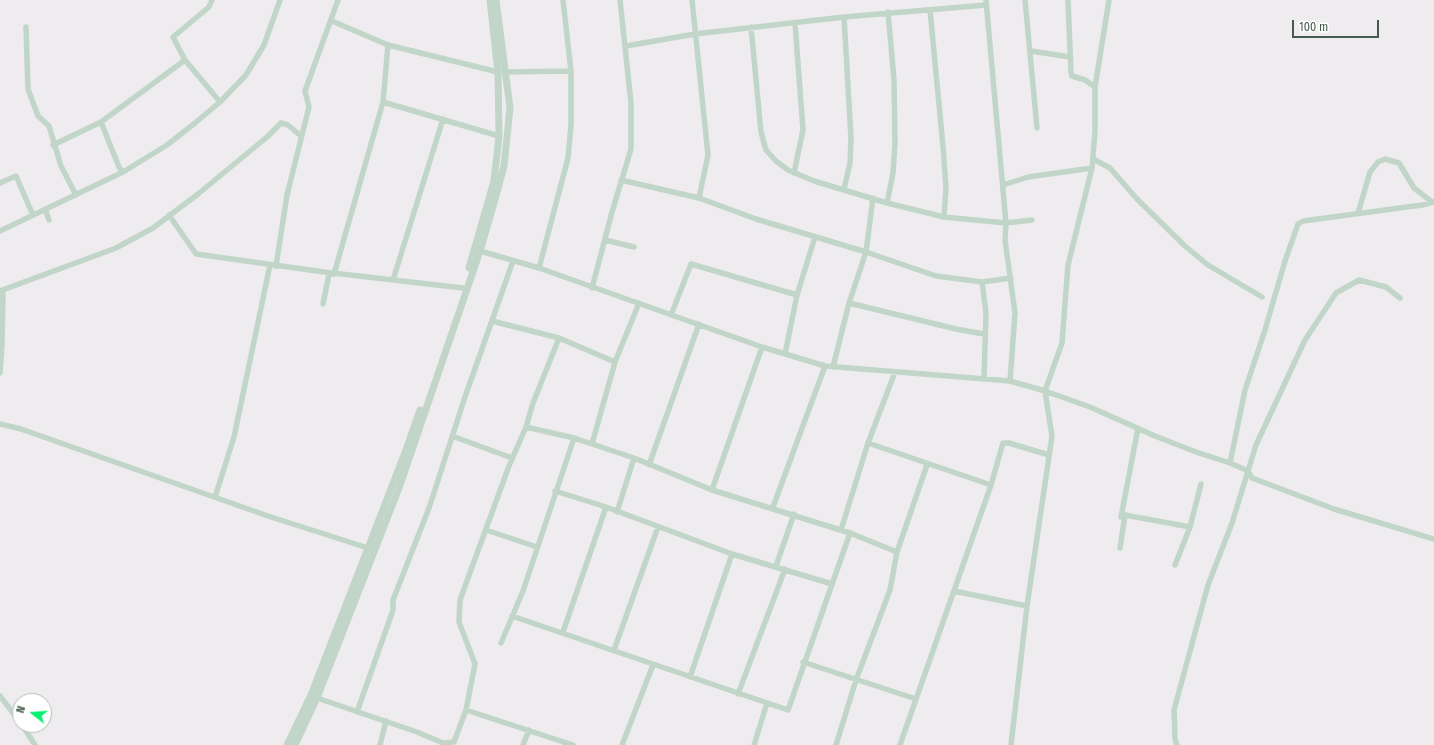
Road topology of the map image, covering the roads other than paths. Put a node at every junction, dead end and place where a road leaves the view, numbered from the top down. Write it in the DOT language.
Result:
graph roads {
  1 [pos="212,0"];
  2 [pos="280,0"];
  3 [pos="338,0"];
  4 [pos="490,0"];
  5 [pos="496,0"];
  6 [pos="563,0"];
  7 [pos="620,0"];
  8 [pos="692,0"];
  9 [pos="1025,0"];
  10 [pos="1068,0"];
  11 [pos="1109,0"];
  12 [pos="986,3"];
  13 [pos="930,10"];
  14 [pos="888,12"];
  15 [pos="844,17"];
  16 [pos="332,21"];
  17 [pos="796,23"];
  18 [pos="26,27"];
  19 [pos="751,28"];
  20 [pos="695,34"];
  21 [pos="388,45"];
  22 [pos="626,46"];
  23 [pos="1030,51"];
  24 [pos="1070,57"];
  25 [pos="185,60"];
  26 [pos="571,71"];
  27 [pos="501,72"];
  28 [pos="1095,87"];
  29 [pos="220,102"];
  30 [pos="383,102"];
  31 [pos="443,119"];
  32 [pos="102,122"];
  33 [pos="1037,128"];
  34 [pos="301,136"];
  35 [pos="499,136"];
  36 [pos="53,145"];
  37 [pos="1093,159"];
  38 [pos="1092,168"];
  39 [pos="123,172"];
  40 [pos="794,173"];
  41 [pos="621,180"];
  42 [pos="0,183"];
  43 [pos="1003,184"];
  44 [pos="844,189"];
  45 [pos="76,194"];
  46 [pos="698,198"];
  47 [pos="873,198"];
  48 [pos="1433,202"];
  49 [pos="887,203"];
  50 [pos="45,209"];
  51 [pos="1358,213"];
  52 [pos="33,215"];
  53 [pos="169,215"];
  54 [pos="944,218"];
  55 [pos="49,220"];
  56 [pos="1032,220"];
  57 [pos="1006,223"];
  58 [pos="0,231"];
  59 [pos="815,237"];
  60 [pos="605,240"];
  61 [pos="634,247"];
  62 [pos="478,250"];
  63 [pos="866,252"];
  64 [pos="513,260"];
  65 [pos="270,265"];
  66 [pos="276,266"];
  67 [pos="539,268"];
  68 [pos="334,274"];
  69 [pos="1012,278"];
  70 [pos="394,280"];
  71 [pos="982,282"];
  72 [pos="462,288"];
  73 [pos="592,288"];
  74 [pos="1,290"];
  75 [pos="797,295"];
  76 [pos="1262,297"];
  77 [pos="1400,298"];
  78 [pos="639,303"];
  79 [pos="849,303"];
  80 [pos="323,304"];
  81 [pos="671,315"];
  82 [pos="492,321"];
  83 [pos="699,324"];
  84 [pos="984,334"];
  85 [pos="559,338"];
  86 [pos="762,347"];
  87 [pos="1,349"];
  88 [pos="785,354"];
  89 [pos="615,362"];
  90 [pos="825,366"];
  91 [pos="833,367"];
  92 [pos="895,372"];
  93 [pos="0,373"];
  94 [pos="984,379"];
  95 [pos="1010,381"];
  96 [pos="1045,390"];
  97 [pos="0,424"];
  98 [pos="526,427"];
  99 [pos="1138,428"];
  100 [pos="452,436"];
  101 [pos="574,438"];
  102 [pos="592,444"];
  103 [pos="868,444"];
  104 [pos="1049,455"];
  105 [pos="512,458"];
  106 [pos="634,458"];
  107 [pos="1230,463"];
  108 [pos="649,465"];
  109 [pos="927,465"];
  110 [pos="1248,471"];
  111 [pos="1201,484"];
  112 [pos="991,486"];
  113 [pos="712,490"];
  114 [pos="555,491"];
  115 [pos="215,497"];
  116 [pos="606,507"];
  117 [pos="773,507"];
  118 [pos="617,512"];
  119 [pos="794,514"];
  120 [pos="1125,515"];
  121 [pos="658,527"];
  122 [pos="1190,527"];
  123 [pos="486,530"];
  124 [pos="841,530"];
  125 [pos="850,533"];
  126 [pos="1434,539"];
  127 [pos="537,547"];
  128 [pos="368,548"];
  129 [pos="1120,548"];
  130 [pos="897,552"];
  131 [pos="732,554"];
  132 [pos="1175,565"];
  133 [pos="776,566"];
  134 [pos="785,569"];
  135 [pos="832,584"];
  136 [pos="954,591"];
  137 [pos="1027,606"];
  138 [pos="512,616"];
  139 [pos="563,632"];
  140 [pos="501,643"];
  141 [pos="614,650"];
  142 [pos="803,662"];
  143 [pos="653,665"];
  144 [pos="690,676"];
  145 [pos="856,680"];
  146 [pos="738,694"];
  147 [pos="0,696"];
  148 [pos="317,698"];
  149 [pos="916,699"];
  150 [pos="767,703"];
  151 [pos="466,710"];
  152 [pos="12,712"];
  153 [pos="357,712"];
  154 [pos="386,722"];
  155 [pos="529,730"];
  156 [pos="27,733"];
  157 [pos="443,744"];
  158 [pos="35,745"];
  159 [pos="286,745"];
  160 [pos="295,745"];
  161 [pos="380,745"];
  162 [pos="523,745"];
  163 [pos="573,745"];
  164 [pos="622,745"];
  165 [pos="754,745"];
  166 [pos="836,745"];
  167 [pos="900,745"];
  168 [pos="1011,745"];
  169 [pos="1176,745"];
  1 -- 25 [label="street"];
  2 -- 29 [label="street"];
  3 -- 16 [label="street"];
  4 -- 27 [label="street"];
  5 -- 27 [label="street"];
  6 -- 26 [label="street"];
  7 -- 22 [label="street"];
  8 -- 20 [label="street"];
  9 -- 23 [label="street"];
  10 -- 24 [label="street"];
  11 -- 28 [label="street"];
  12 -- 13 [label="street"];
  12 -- 43 [label="street"];
  13 -- 14 [label="street"];
  13 -- 54 [label="street"];
  14 -- 15 [label="street"];
  14 -- 49 [label="street"];
  15 -- 17 [label="street"];
  15 -- 44 [label="street"];
  16 -- 21 [label="street"];
  16 -- 34 [label="street"];
  17 -- 19 [label="street"];
  17 -- 40 [label="street"];
  18 -- 36 [label="street"];
  19 -- 20 [label="street"];
  19 -- 40 [label="street"];
  20 -- 22 [label="street"];
  20 -- 46 [label="street"];
  21 -- 27 [label="street"];
  21 -- 30 [label="street"];
  22 -- 41 [label="street"];
  23 -- 24 [label="street"];
  23 -- 33 [label="street"];
  24 -- 28 [label="street"];
  25 -- 29 [label="street"];
  25 -- 32 [label="street"];
  26 -- 27 [label="street"];
  26 -- 67 [label="street"];
  27 -- 35 [label="street"];
  27 -- 62 [label="street"];
  28 -- 37 [label="street"];
  29 -- 39 [label="street"];
  30 -- 31 [label="street"];
  30 -- 68 [label="street"];
  31 -- 35 [label="street"];
  31 -- 70 [label="street"];
  32 -- 36 [label="street"];
  32 -- 39 [label="street"];
  34 -- 53 [label="street"];
  34 -- 66 [label="street"];
  35 -- 62 [label="street"];
  36 -- 45 [label="street"];
  37 -- 38 [label="street"];
  37 -- 76 [label="street"];
  38 -- 43 [label="street"];
  38 -- 96 [label="street"];
  39 -- 45 [label="street"];
  40 -- 44 [label="street"];
  41 -- 46 [label="street"];
  41 -- 60 [label="street"];
  42 -- 52 [label="street"];
  43 -- 57 [label="street"];
  44 -- 47 [label="street"];
  45 -- 50 [label="street"];
  46 -- 59 [label="street"];
  47 -- 49 [label="street"];
  47 -- 63 [label="street"];
  48 -- 51 [label="street"];
  48 -- 51 [label="street"];
  49 -- 54 [label="street"];
  50 -- 52 [label="street"];
  50 -- 55 [label="street"];
  51 -- 107 [label="street"];
  52 -- 58 [label="street"];
  53 -- 65 [label="street"];
  53 -- 74 [label="street"];
  54 -- 57 [label="street"];
  56 -- 57 [label="street"];
  57 -- 69 [label="street"];
  59 -- 63 [label="street"];
  59 -- 75 [label="street"];
  60 -- 61 [label="street"];
  60 -- 73 [label="street"];
  62 -- 64 [label="street"];
  62 -- 72 [label="street"];
  62 -- 148 [label="street"];
  63 -- 71 [label="street"];
  63 -- 79 [label="street"];
  64 -- 67 [label="street"];
  64 -- 82 [label="street"];
  65 -- 66 [label="street"];
  65 -- 115 [label="street"];
  66 -- 68 [label="street"];
  67 -- 73 [label="street"];
  68 -- 70 [label="street"];
  68 -- 80 [label="street"];
  69 -- 71 [label="street"];
  69 -- 95 [label="street"];
  70 -- 72 [label="street"];
  71 -- 84 [label="street"];
  72 -- 128 [label="street"];
  73 -- 78 [label="street"];
  74 -- 87 [label="street"];
  75 -- 81 [label="street"];
  75 -- 88 [label="street"];
  77 -- 110 [label="street"];
  78 -- 81 [label="street"];
  78 -- 89 [label="street"];
  79 -- 84 [label="street"];
  79 -- 91 [label="street"];
  81 -- 83 [label="street"];
  82 -- 85 [label="street"];
  82 -- 100 [label="street"];
  83 -- 86 [label="street"];
  83 -- 108 [label="street"];
  84 -- 94 [label="street"];
  85 -- 89 [label="street"];
  85 -- 98 [label="street"];
  86 -- 88 [label="street"];
  86 -- 113 [label="street"];
  87 -- 93 [label="street"];
  88 -- 90 [label="street"];
  89 -- 102 [label="street"];
  90 -- 91 [label="street"];
  90 -- 117 [label="street"];
  91 -- 92 [label="street"];
  92 -- 94 [label="street"];
  92 -- 103 [label="street"];
  94 -- 95 [label="street"];
  95 -- 96 [label="street"];
  96 -- 99 [label="street"];
  96 -- 104 [label="street"];
  97 -- 115 [label="street"];
  98 -- 101 [label="street"];
  98 -- 105 [label="street"];
  99 -- 107 [label="street"];
  99 -- 120 [label="street"];
  100 -- 105 [label="street"];
  100 -- 153 [label="street"];
  101 -- 102 [label="street"];
  101 -- 114 [label="street"];
  102 -- 106 [label="street"];
  103 -- 109 [label="street"];
  103 -- 124 [label="street"];
  104 -- 112 [label="street"];
  104 -- 137 [label="street"];
  105 -- 123 [label="street"];
  106 -- 108 [label="street"];
  106 -- 118 [label="street"];
  107 -- 110 [label="street"];
  108 -- 113 [label="street"];
  109 -- 112 [label="street"];
  109 -- 130 [label="street"];
  110 -- 126 [label="street"];
  110 -- 169 [label="street"];
  111 -- 122 [label="street"];
  112 -- 136 [label="street"];
  113 -- 117 [label="street"];
  114 -- 116 [label="street"];
  114 -- 127 [label="street"];
  115 -- 128 [label="street"];
  116 -- 118 [label="street"];
  116 -- 139 [label="street"];
  117 -- 119 [label="street"];
  118 -- 121 [label="street"];
  119 -- 124 [label="street"];
  119 -- 133 [label="street"];
  120 -- 122 [label="street"];
  120 -- 129 [label="street"];
  121 -- 131 [label="street"];
  121 -- 141 [label="street"];
  122 -- 132 [label="street"];
  123 -- 127 [label="street"];
  123 -- 151 [label="street"];
  124 -- 125 [label="street"];
  125 -- 130 [label="street"];
  125 -- 135 [label="street"];
  127 -- 138 [label="street"];
  128 -- 159 [label="street"];
  130 -- 145 [label="street"];
  131 -- 133 [label="street"];
  131 -- 144 [label="street"];
  133 -- 134 [label="street"];
  134 -- 135 [label="street"];
  134 -- 146 [label="street"];
  135 -- 142 [label="street"];
  136 -- 137 [label="street"];
  136 -- 149 [label="street"];
  137 -- 168 [label="street"];
  138 -- 139 [label="street"];
  138 -- 140 [label="street"];
  139 -- 141 [label="street"];
  141 -- 143 [label="street"];
  142 -- 145 [label="street"];
  142 -- 150 [label="street"];
  143 -- 144 [label="street"];
  143 -- 164 [label="street"];
  144 -- 146 [label="street"];
  145 -- 149 [label="street"];
  145 -- 166 [label="street"];
  146 -- 150 [label="street"];
  147 -- 152 [label="street"];
  148 -- 153 [label="street"];
  148 -- 160 [label="street"];
  149 -- 167 [label="street"];
  150 -- 165 [label="street"];
  151 -- 155 [label="street"];
  151 -- 157 [label="street"];
  153 -- 154 [label="street"];
  154 -- 157 [label="street"];
  154 -- 161 [label="street"];
  155 -- 162 [label="street"];
  155 -- 163 [label="street"];
  156 -- 158 [label="street"];
}
